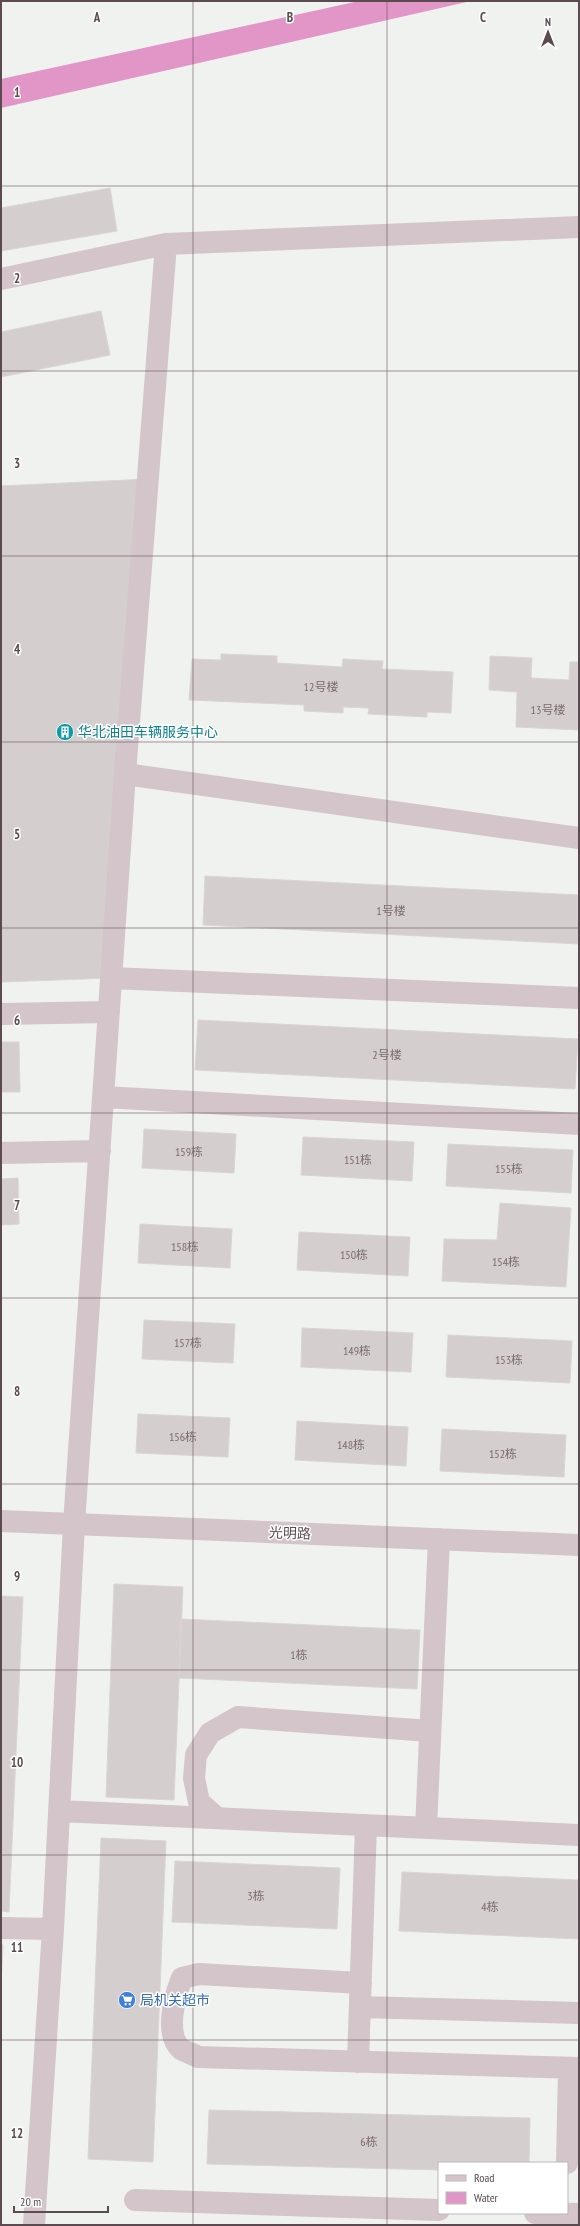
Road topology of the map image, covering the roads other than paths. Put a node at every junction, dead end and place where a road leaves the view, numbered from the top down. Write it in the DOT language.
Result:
graph roads {
  1 [pos="579,227"];
  2 [pos="166,244"];
  3 [pos="1,279"];
  4 [pos="125,774"];
  5 [pos="579,838"];
  6 [pos="112,978"];
  7 [pos="579,998"];
  8 [pos="109,1012"];
  9 [pos="1,1014"];
  10 [pos="104,1097"];
  11 [pos="579,1124"];
  12 [pos="100,1151"];
  13 [pos="1,1153"];
  14 [pos="1,1521"];
  15 [pos="74,1524"];
  16 [pos="439,1539"];
  17 [pos="579,1545"];
  18 [pos="430,1731"];
  19 [pos="59,1811"];
  20 [pos="217,1818"];
  21 [pos="366,1825"];
  22 [pos="426,1828"];
  23 [pos="579,1835"];
  24 [pos="1,1928"];
  25 [pos="53,1929"];
  26 [pos="361,1983"];
  27 [pos="360,2007"];
  28 [pos="579,2014"];
  29 [pos="358,2062"];
  30 [pos="574,2068"];
  31 [pos="567,2162"];
  32 [pos="135,2200"];
  33 [pos="438,2210"];
  34 [pos="34,2225"];
  1 -- 2 [label="lane"];
  2 -- 3 [label="lane"];
  2 -- 4 [label="lane"];
  4 -- 5 [label="lane"];
  4 -- 6 [label="lane"];
  6 -- 7 [label="lane"];
  6 -- 8 [label="lane"];
  8 -- 9 [label="lane"];
  8 -- 10 [label="lane"];
  10 -- 11 [label="lane"];
  10 -- 12 [label="lane"];
  12 -- 13 [label="lane"];
  12 -- 15 [label="lane"];
  14 -- 15 [label="lane, 光明路"];
  15 -- 16 [label="lane, 光明路"];
  15 -- 19 [label="lane"];
  16 -- 17 [label="lane, 光明路"];
  16 -- 18 [label="lane"];
  18 -- 20 [label="lane"];
  18 -- 22 [label="lane"];
  19 -- 20 [label="lane"];
  19 -- 25 [label="lane"];
  20 -- 21 [label="lane"];
  21 -- 22 [label="lane"];
  21 -- 26 [label="lane"];
  22 -- 23 [label="lane"];
  24 -- 25 [label="lane"];
  25 -- 34 [label="lane"];
  26 -- 27 [label="lane"];
  26 -- 29 [label="lane"];
  27 -- 28 [label="lane"];
  27 -- 29 [label="lane"];
  29 -- 30 [label="lane"];
  30 -- 31 [label="lane"];
  32 -- 33 [label="lane"];
}
